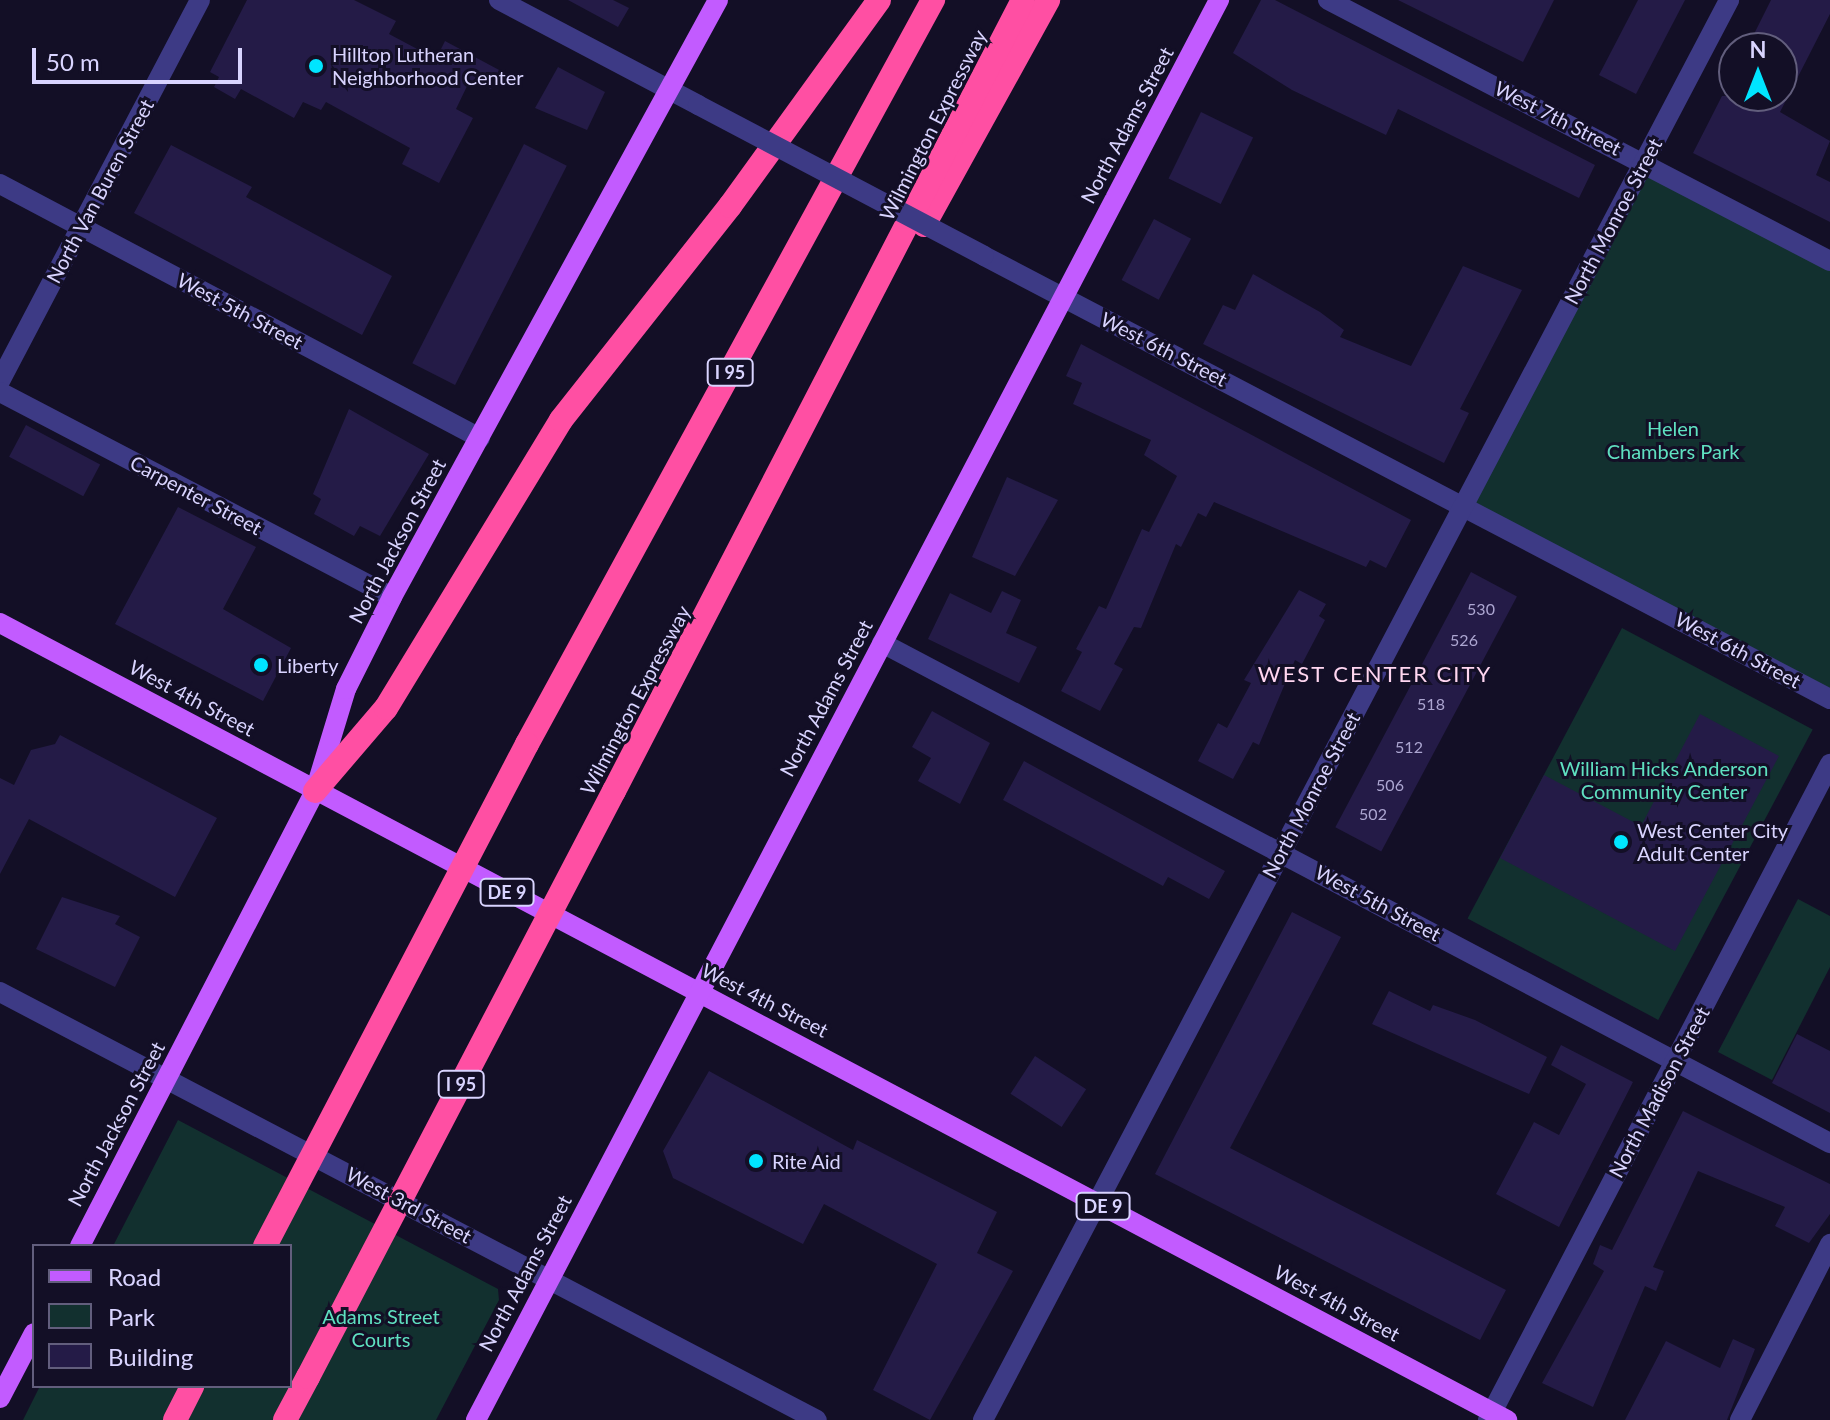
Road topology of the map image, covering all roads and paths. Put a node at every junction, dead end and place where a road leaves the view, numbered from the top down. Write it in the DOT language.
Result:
graph roads {
  1 [pos="200,0"];
  2 [pos="499,0"];
  3 [pos="718,0"];
  4 [pos="879,0"];
  5 [pos="933,0"];
  6 [pos="1023,0"];
  7 [pos="1048,0"];
  8 [pos="1219,0"];
  9 [pos="1328,0"];
  10 [pos="1729,0"];
  11 [pos="670,92"];
  12 [pos="1644,163"];
  13 [pos="0,184"];
  14 [pos="81,227"];
  15 [pos="1830,261"];
  16 [pos="1063,297"];
  17 [pos="850,342"];
  18 [pos="0,381"];
  19 [pos="0,392"];
  20 [pos="480,438"];
  21 [pos="1464,504"];
  22 [pos="392,597"];
  23 [pos="0,623"];
  24 [pos="882,643"];
  25 [pos="1830,699"];
  26 [pos="1830,764"];
  27 [pos="315,791"];
  28 [pos="1281,852"];
  29 [pos="0,992"];
  30 [pos="698,993"];
  31 [pos="1675,1061"];
  32 [pos="168,1078"];
  33 [pos="1830,1143"];
  34 [pos="1097,1203"];
  35 [pos="81,1244"];
  36 [pos="266,1244"];
  37 [pos="1830,1244"];
  38 [pos="549,1279"];
  39 [pos="32,1337"];
  40 [pos="308,1377"];
  41 [pos="191,1388"];
  42 [pos="0,1398"];
  43 [pos="1496,1417"];
  44 [pos="175,1420"];
  45 [pos="285,1420"];
  46 [pos="294,1420"];
  47 [pos="476,1420"];
  48 [pos="817,1420"];
  49 [pos="983,1420"];
  50 [pos="1740,1420"];
  1 -- 14 [label="street, North Van Buren Street"];
  2 -- 11 [label="street, West 6th Street"];
  3 -- 11 [label="main road, North Jackson Street"];
  4 -- 27 [label="highway"];
  5 -- 36 [label="highway, I 95, bridge"];
  6 -- 17 [label="highway, Wilmington Expressway / I 95"];
  7 -- 17 [label="highway"];
  8 -- 16 [label="main road, North Adams Street"];
  9 -- 12 [label="street, West 7th Street"];
  10 -- 12 [label="street, North Monroe Street"];
  11 -- 16 [label="street, West 6th Street, bridge"];
  11 -- 20 [label="main road, North Jackson Street"];
  12 -- 15 [label="street, West 7th Street"];
  12 -- 21 [label="street, North Monroe Street"];
  13 -- 14 [label="street, West 5th Street"];
  14 -- 18 [label="street, North Van Buren Street"];
  14 -- 20 [label="street, West 5th Street"];
  16 -- 21 [label="street, West 6th Street"];
  16 -- 24 [label="main road, North Adams Street"];
  17 -- 40 [label="highway, Wilmington Expressway / I 95, bridge"];
  19 -- 22 [label="street, Carpenter Street"];
  20 -- 22 [label="main road, North Jackson Street"];
  21 -- 25 [label="street, West 6th Street"];
  21 -- 28 [label="street, North Monroe Street"];
  22 -- 27 [label="main road, North Jackson Street"];
  23 -- 27 [label="main road, West 4th Street / DE 9"];
  24 -- 28 [label="street, West 5th Street"];
  24 -- 30 [label="main road, North Adams Street"];
  26 -- 31 [label="street, North Madison Street"];
  27 -- 30 [label="main road, West 4th Street / DE 9"];
  27 -- 32 [label="main road, North Jackson Street"];
  28 -- 31 [label="street, West 5th Street"];
  28 -- 34 [label="street, North Monroe Street"];
  29 -- 32 [label="street, West 3rd Street"];
  30 -- 34 [label="main road, West 4th Street / DE 9"];
  30 -- 38 [label="main road, North Adams Street"];
  31 -- 33 [label="street, West 5th Street"];
  31 -- 43 [label="street, North Madison Street"];
  32 -- 35 [label="main road, North Jackson Street"];
  32 -- 38 [label="street, West 3rd Street"];
  34 -- 43 [label="main road, West 4th Street / DE 9"];
  34 -- 49 [label="street, North Monroe Street"];
  37 -- 50 [label="street"];
  38 -- 47 [label="main road, North Adams Street"];
  38 -- 48 [label="street, West 3rd Street"];
  39 -- 42 [label="main road"];
  40 -- 45 [label="highway, Wilmington Expressway / I 95"];
  40 -- 46 [label="highway"];
  41 -- 44 [label="highway"];
}
